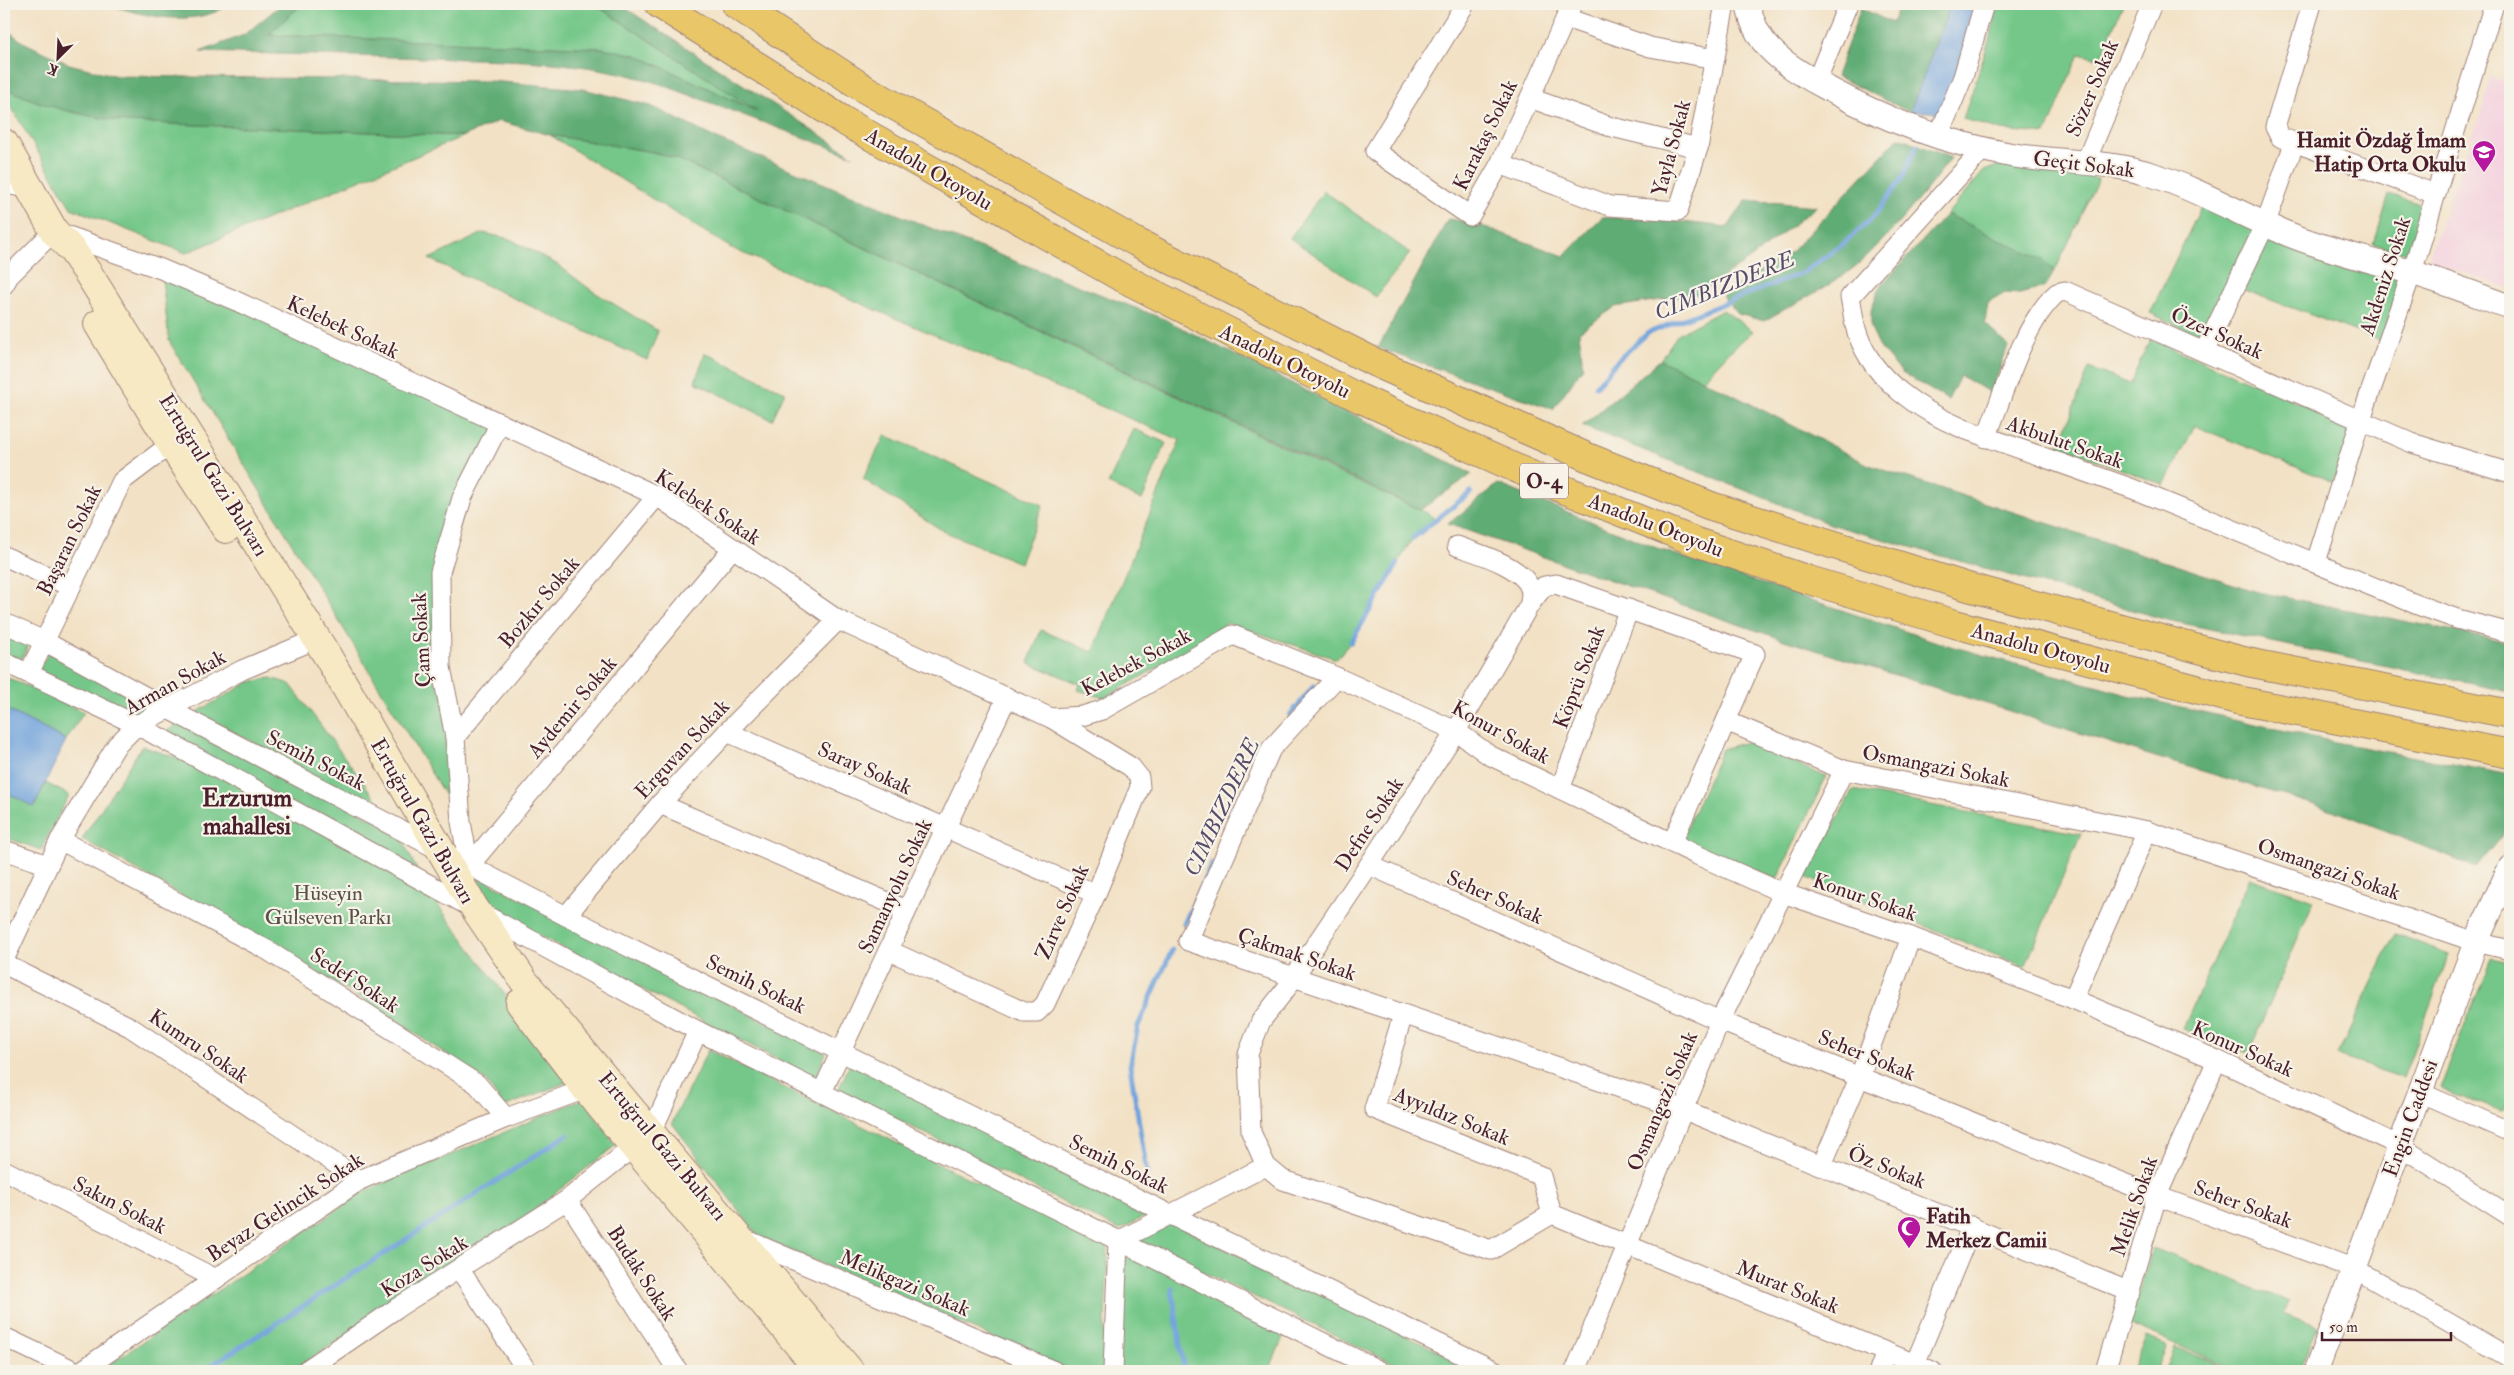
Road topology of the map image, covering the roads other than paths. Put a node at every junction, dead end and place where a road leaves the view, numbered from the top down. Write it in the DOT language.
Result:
graph roads {
  1 [pos="660,4"];
  2 [pos="735,4"];
  3 [pos="1465,4"];
  4 [pos="1726,4"];
  5 [pos="1748,4"];
  6 [pos="1848,4"];
  7 [pos="1984,4"];
  8 [pos="2152,4"];
  9 [pos="2312,4"];
  10 [pos="2494,4"];
  11 [pos="1569,11"];
  12 [pos="1715,59"];
  13 [pos="1816,82"];
  14 [pos="1530,98"];
  15 [pos="1938,137"];
  16 [pos="4,142"];
  17 [pos="2294,144"];
  18 [pos="1698,148"];
  19 [pos="1983,149"];
  20 [pos="2086,162"];
  21 [pos="1500,164"];
  22 [pos="16,186"];
  23 [pos="2435,194"];
  24 [pos="2265,225"];
  25 [pos="54,231"];
  26 [pos="2412,272"];
  27 [pos="4,285"];
  28 [pos="2510,307"];
  29 [pos="2204,352"];
  30 [pos="2360,422"];
  31 [pos="500,423"];
  32 [pos="1986,438"];
  33 [pos="171,444"];
  34 [pos="2510,473"];
  35 [pos="657,496"];
  36 [pos="1457,546"];
  37 [pos="732,549"];
  38 [pos="4,556"];
  39 [pos="2316,562"];
  40 [pos="71,587"];
  41 [pos="1530,604"];
  42 [pos="1629,609"];
  43 [pos="838,620"];
  44 [pos="4,622"];
  45 [pos="2510,633"];
  46 [pos="44,641"];
  47 [pos="302,645"];
  48 [pos="4,662"];
  49 [pos="29,673"];
  50 [pos="1331,675"];
  51 [pos="1006,698"];
  52 [pos="168,708"];
  53 [pos="2510,714"];
  54 [pos="1051,718"];
  55 [pos="1726,722"];
  56 [pos="137,725"];
  57 [pos="1456,731"];
  58 [pos="727,732"];
  59 [pos="454,737"];
  60 [pos="2510,754"];
  61 [pos="1844,770"];
  62 [pos="1560,789"];
  63 [pos="660,804"];
  64 [pos="947,828"];
  65 [pos="2147,831"];
  66 [pos="408,833"];
  67 [pos="60,840"];
  68 [pos="1672,843"];
  69 [pos="4,850"];
  70 [pos="440,850"];
  71 [pos="48,865"];
  72 [pos="1369,865"];
  73 [pos="2510,868"];
  74 [pos="458,880"];
  75 [pos="1783,893"];
  76 [pos="1096,894"];
  77 [pos="475,909"];
  78 [pos="906,910"];
  79 [pos="566,916"];
  80 [pos="1911,936"];
  81 [pos="2476,942"];
  82 [pos="2510,950"];
  83 [pos="890,951"];
  84 [pos="4,960"];
  85 [pos="4,964"];
  86 [pos="1294,976"];
  87 [pos="2073,999"];
  88 [pos="1403,1015"];
  89 [pos="1720,1021"];
  90 [pos="698,1031"];
  91 [pos="841,1051"];
  92 [pos="2217,1060"];
  93 [pos="1860,1076"];
  94 [pos="586,1089"];
  95 [pos="822,1092"];
  96 [pos="2419,1092"];
  97 [pos="1682,1109"];
  98 [pos="506,1118"];
  99 [pos="2510,1132"];
  100 [pos="643,1140"];
  101 [pos="2400,1146"];
  102 [pos="1822,1164"];
  103 [pos="1266,1166"];
  104 [pos="4,1170"];
  105 [pos="360,1180"];
  106 [pos="2157,1196"];
  107 [pos="567,1200"];
  108 [pos="1169,1214"];
  109 [pos="1552,1214"];
  110 [pos="2510,1216"];
  111 [pos="1972,1226"];
  112 [pos="738,1236"];
  113 [pos="1118,1241"];
  114 [pos="1627,1245"];
  115 [pos="2355,1269"];
  116 [pos="460,1270"];
  117 [pos="216,1279"];
  118 [pos="2130,1292"];
  119 [pos="4,1337"];
  120 [pos="1886,1352"];
  121 [pos="2510,1358"];
  122 [pos="1914,1364"];
  123 [pos="75,1371"];
  124 [pos="81,1371"];
  125 [pos="306,1371"];
  126 [pos="527,1371"];
  127 [pos="678,1371"];
  128 [pos="820,1371"];
  129 [pos="850,1371"];
  130 [pos="1054,1371"];
  131 [pos="1113,1371"];
  132 [pos="1380,1371"];
  133 [pos="1496,1371"];
  134 [pos="1575,1371"];
  135 [pos="1879,1371"];
  136 [pos="1932,1371"];
  137 [pos="2105,1371"];
  138 [pos="2316,1371"];
  1 -- 60 [label="highway, Anadolu Otoyolu / O-4"];
  2 -- 53 [label="highway, Anadolu Otoyolu / O-4"];
  3 -- 21 [label="street, Karakaş Sokak"];
  4 -- 12 [label="street, Yayla Sokak"];
  5 -- 13 [label="street, Geçit Sokak"];
  6 -- 13 [label="street"];
  7 -- 15 [label="street"];
  8 -- 20 [label="street, Sözer Sokak"];
  9 -- 17 [label="street"];
  10 -- 23 [label="street, Akdeniz Sokak"];
  11 -- 12 [label="street"];
  11 -- 14 [label="street, Karakaş Sokak"];
  12 -- 18 [label="street, Yayla Sokak"];
  13 -- 15 [label="street, Geçit Sokak"];
  14 -- 18 [label="street"];
  14 -- 21 [label="street, Karakaş Sokak"];
  15 -- 19 [label="street, Geçit Sokak"];
  16 -- 22 [label="main road, Ertuğrul Gazi Bulvarı"];
  17 -- 23 [label="street"];
  17 -- 24 [label="street"];
  18 -- 21 [label="street, Yayla Sokak"];
  19 -- 20 [label="street, Geçit Sokak"];
  19 -- 32 [label="street, Akbulut Sokak"];
  20 -- 24 [label="street, Geçit Sokak"];
  22 -- 25 [label="main road, Ertuğrul Gazi Bulvarı"];
  23 -- 26 [label="street, Akdeniz Sokak"];
  24 -- 26 [label="street, Geçit Sokak"];
  24 -- 29 [label="street"];
  25 -- 27 [label="street"];
  25 -- 31 [label="street, Kelebek Sokak"];
  25 -- 33 [label="main road, Ertuğrul Gazi Bulvarı"];
  25 -- 70 [label="main road, Ertuğrul Gazi Bulvarı"];
  26 -- 28 [label="street, Geçit Sokak"];
  26 -- 30 [label="street, Akdeniz Sokak"];
  29 -- 30 [label="street, Özer Sokak"];
  29 -- 32 [label="street, Özer Sokak"];
  30 -- 34 [label="street, Özer Sokak"];
  30 -- 39 [label="street, Akdeniz Sokak"];
  31 -- 35 [label="street, Kelebek Sokak"];
  31 -- 59 [label="street, Çam Sokak"];
  32 -- 39 [label="street, Akbulut Sokak"];
  33 -- 40 [label="street, Başaran Sokak"];
  33 -- 47 [label="main road, Ertuğrul Gazi Bulvarı"];
  35 -- 37 [label="street, Kelebek Sokak"];
  35 -- 59 [label="street, Bozkır Sokak"];
  36 -- 41 [label="street"];
  37 -- 43 [label="street, Kelebek Sokak"];
  37 -- 74 [label="street, Aydemir Sokak"];
  38 -- 40 [label="street"];
  39 -- 45 [label="street, Akbulut Sokak"];
  40 -- 46 [label="street, Başaran Sokak"];
  41 -- 42 [label="street, Köprü Sokak"];
  41 -- 57 [label="street, Defne Sokak"];
  42 -- 55 [label="street, Köprü Sokak"];
  42 -- 62 [label="street, Köprü Sokak"];
  43 -- 51 [label="street, Kelebek Sokak"];
  43 -- 58 [label="street, Erguvan Sokak"];
  44 -- 46 [label="street, Semih Sokak"];
  46 -- 49 [label="street, Başaran Sokak"];
  46 -- 52 [label="street, Semih Sokak"];
  47 -- 52 [label="street, Arman Sokak"];
  47 -- 66 [label="main road, Ertuğrul Gazi Bulvarı"];
  48 -- 49 [label="street, Semih Sokak"];
  49 -- 56 [label="street, Semih Sokak"];
  50 -- 54 [label="street, Kelebek Sokak"];
  50 -- 57 [label="street, Konur Sokak"];
  50 -- 86 [label="street, Çakmak Sokak"];
  51 -- 54 [label="street, Kelebek Sokak"];
  51 -- 64 [label="street, Samanyolu Sokak"];
  52 -- 56 [label="street, Arman Sokak"];
  52 -- 66 [label="street, Semih Sokak"];
  54 -- 76 [label="street, Zirve Sokak"];
  55 -- 61 [label="street"];
  55 -- 68 [label="street"];
  56 -- 67 [label="street, Arman Sokak"];
  56 -- 74 [label="street, Semih Sokak"];
  57 -- 62 [label="street, Konur Sokak"];
  57 -- 72 [label="street, Defne Sokak"];
  58 -- 63 [label="street, Erguvan Sokak"];
  58 -- 64 [label="street, Saray Sokak"];
  59 -- 74 [label="street, Çam Sokak"];
  61 -- 65 [label="street, Osmangazi Sokak"];
  61 -- 75 [label="street, Osmangazi Sokak"];
  62 -- 68 [label="street, Konur Sokak"];
  63 -- 78 [label="street"];
  63 -- 79 [label="street, Erguvan Sokak"];
  64 -- 76 [label="street, Saray Sokak"];
  64 -- 78 [label="street, Samanyolu Sokak"];
  65 -- 81 [label="street, Osmangazi Sokak"];
  65 -- 87 [label="street"];
  66 -- 70 [label="street, Semih Sokak"];
  66 -- 74 [label="main road, Ertuğrul Gazi Bulvarı"];
  67 -- 71 [label="street, Arman Sokak"];
  67 -- 98 [label="street, Sedef Sokak"];
  68 -- 75 [label="street, Konur Sokak"];
  69 -- 71 [label="street"];
  70 -- 74 [label="main road, Ertuğrul Gazi Bulvarı"];
  71 -- 84 [label="street, Arman Sokak"];
  72 -- 86 [label="street, Defne Sokak"];
  72 -- 89 [label="street, Seher Sokak"];
  73 -- 81 [label="street, Engin Caddesi"];
  74 -- 77 [label="main road, Ertuğrul Gazi Bulvarı"];
  74 -- 79 [label="street, Semih Sokak"];
  74 -- 94 [label="main road, Ertuğrul Gazi Bulvarı"];
  75 -- 80 [label="street, Konur Sokak"];
  75 -- 89 [label="street, Osmangazi Sokak"];
  76 -- 83 [label="street, Zirve Sokak"];
  77 -- 90 [label="street"];
  77 -- 100 [label="main road, Ertuğrul Gazi Bulvarı"];
  78 -- 83 [label="street, Samanyolu Sokak"];
  79 -- 91 [label="street, Semih Sokak"];
  80 -- 87 [label="street, Konur Sokak"];
  80 -- 93 [label="street"];
  81 -- 82 [label="street, Osmangazi Sokak"];
  81 -- 96 [label="street, Engin Caddesi"];
  83 -- 91 [label="street, Samanyolu Sokak"];
  85 -- 105 [label="street, Kumru Sokak"];
  86 -- 88 [label="street, Çakmak Sokak"];
  86 -- 103 [label="street, Defne Sokak"];
  87 -- 92 [label="street, Konur Sokak"];
  88 -- 97 [label="street, Çakmak Sokak"];
  88 -- 109 [label="street, Ayyıldız Sokak"];
  89 -- 93 [label="street, Seher Sokak"];
  89 -- 97 [label="street, Osmangazi Sokak"];
  90 -- 95 [label="street"];
  90 -- 100 [label="street"];
  91 -- 95 [label="street, Samanyolu Sokak"];
  91 -- 108 [label="street, Semih Sokak"];
  92 -- 101 [label="street, Konur Sokak"];
  92 -- 106 [label="street, Melik Sokak"];
  93 -- 102 [label="street"];
  93 -- 106 [label="street, Seher Sokak"];
  94 -- 98 [label="street, Beyaz Gelincik Sokak"];
  94 -- 100 [label="main road, Ertuğrul Gazi Bulvarı"];
  95 -- 113 [label="street"];
  96 -- 99 [label="street"];
  96 -- 101 [label="street, Engin Caddesi"];
  97 -- 102 [label="street, Öz Sokak"];
  97 -- 114 [label="street, Osmangazi Sokak"];
  98 -- 105 [label="street, Beyaz Gelincik Sokak"];
  100 -- 107 [label="street, Koza Sokak"];
  100 -- 112 [label="main road, Ertuğrul Gazi Bulvarı"];
  100 -- 128 [label="main road, Ertuğrul Gazi Bulvarı"];
  101 -- 110 [label="street, Konur Sokak"];
  101 -- 115 [label="street, Engin Caddesi"];
  102 -- 111 [label="street, Öz Sokak"];
  103 -- 108 [label="street"];
  103 -- 109 [label="street, Defne Sokak"];
  104 -- 117 [label="street, Sakın Sokak"];
  105 -- 117 [label="street, Beyaz Gelincik Sokak"];
  106 -- 115 [label="street, Seher Sokak"];
  106 -- 118 [label="street, Melik Sokak"];
  107 -- 116 [label="street, Koza Sokak"];
  107 -- 127 [label="street, Budak Sokak"];
  108 -- 113 [label="street"];
  108 -- 133 [label="street, Semih Sokak"];
  109 -- 114 [label="street, Murat Sokak"];
  111 -- 118 [label="street, Öz Sokak"];
  111 -- 122 [label="street"];
  112 -- 129 [label="main road, Ertuğrul Gazi Bulvarı"];
  112 -- 130 [label="street, Melikgazi Sokak"];
  113 -- 131 [label="street"];
  113 -- 132 [label="street"];
  114 -- 120 [label="street, Murat Sokak"];
  114 -- 134 [label="street, Osmangazi Sokak"];
  115 -- 121 [label="street, Seher Sokak"];
  115 -- 138 [label="street, Engin Caddesi"];
  116 -- 125 [label="street, Koza Sokak"];
  116 -- 126 [label="street"];
  117 -- 124 [label="street, Beyaz Gelincik Sokak"];
  118 -- 137 [label="street, Melik Sokak"];
  119 -- 123 [label="street"];
  120 -- 122 [label="street, Murat Sokak"];
  120 -- 135 [label="street"];
  122 -- 136 [label="street, Murat Sokak"];
}
